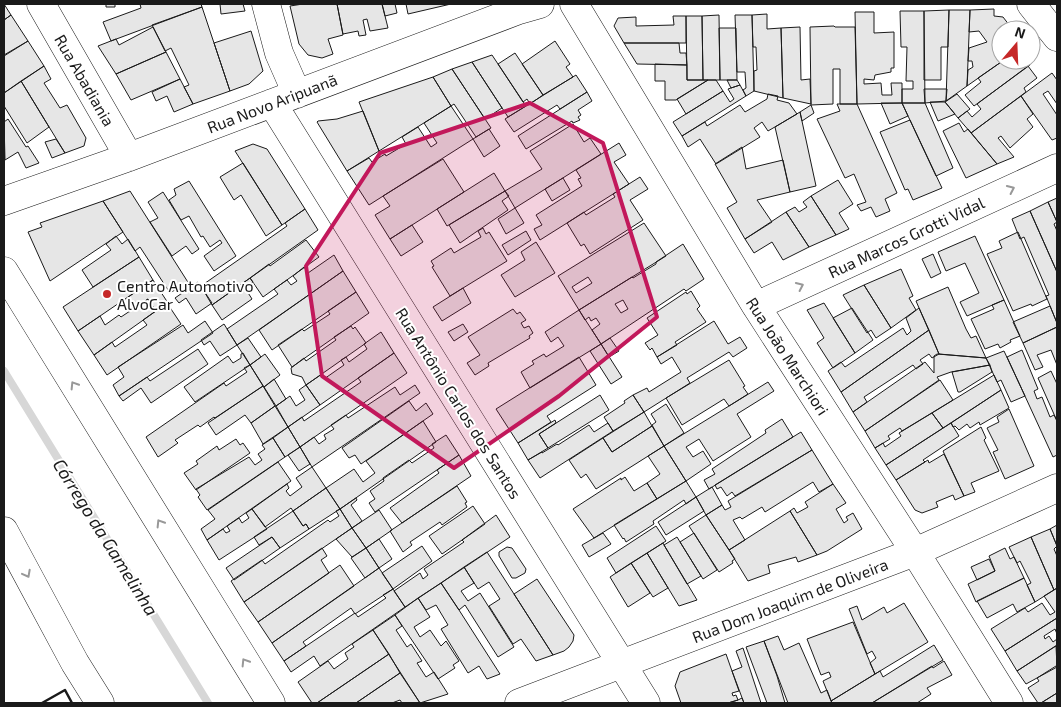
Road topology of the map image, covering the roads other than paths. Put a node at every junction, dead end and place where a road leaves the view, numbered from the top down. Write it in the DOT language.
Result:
graph roads {
  1 [pos="41,4"];
  2 [pos="266,4"];
  3 [pos="574,4"];
  4 [pos="1031,4"];
  5 [pos="525,6"];
  6 [pos="1057,37"];
  7 [pos="297,94"];
  8 [pos="272,103"];
  9 [pos="129,157"];
  10 [pos="1057,168"];
  11 [pos="4,201"];
  12 [pos="4,271"];
  13 [pos="756,306"];
  14 [pos="1057,488"];
  15 [pos="4,531"];
  16 [pos="915,552"];
  17 [pos="622,664"];
  18 [pos="100,703"];
  19 [pos="271,703"];
  20 [pos="519,703"];
  21 [pos="646,703"];
  22 [pos="1009,703"];
  1 -- 9 [label="street, Rua Abadiania"];
  2 -- 7 [label="street"];
  3 -- 13 [label="street, Rua João Marchiori"];
  4 -- 6 [label="street"];
  5 -- 7 [label="street, Rua Novo Aripuanã"];
  7 -- 8 [label="street, Rua Novo Aripuanã"];
  8 -- 9 [label="street, Rua Novo Aripuanã"];
  8 -- 17 [label="street, Rua Antônio Carlos dos Santos"];
  9 -- 11 [label="street, Rua Novo Aripuanã"];
  13 -- 10 [label="street, Rua Marcos Grotti Vidal, one-way"];
  19 -- 12 [label="street, one-way"];
  13 -- 16 [label="street, Rua João Marchiori"];
  14 -- 16 [label="street, Rua Dom Joaquim de Oliveira"];
  15 -- 18 [label="street, one-way"];
  16 -- 17 [label="street, Rua Dom Joaquim de Oliveira"];
  16 -- 22 [label="street, Rua João Marchiori"];
  17 -- 20 [label="street, Rua Dom Joaquim de Oliveira"];
  17 -- 21 [label="street, Rua Antônio Carlos dos Santos"];
}
